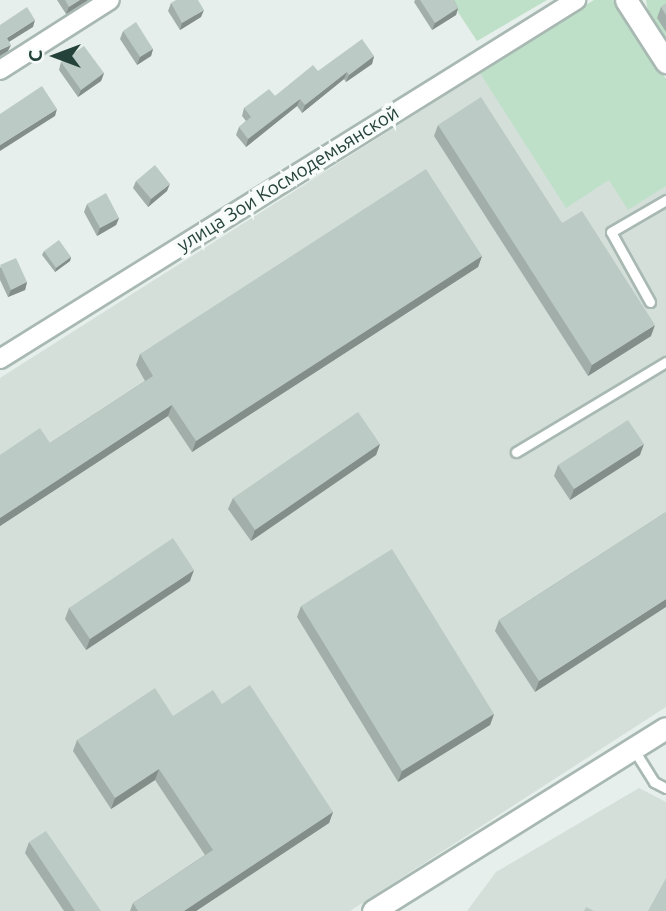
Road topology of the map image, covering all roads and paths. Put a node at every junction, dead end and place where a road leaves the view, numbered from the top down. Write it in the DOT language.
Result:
graph roads {
  1 [pos="110,0"];
  2 [pos="576,0"];
  3 [pos="626,0"];
  4 [pos="666,62"];
  5 [pos="0,70"];
  6 [pos="666,200"];
  7 [pos="650,302"];
  8 [pos="0,359"];
  9 [pos="666,362"];
  10 [pos="516,452"];
  11 [pos="666,728"];
  12 [pos="634,750"];
  13 [pos="666,788"];
  14 [pos="373,911"];
  1 -- 5 [label="street"];
  2 -- 8 [label="street, улица Зои Космодемьянской"];
  3 -- 4 [label="main road"];
  6 -- 7 [label="lane"];
  9 -- 10 [label="lane"];
  11 -- 12 [label="main road"];
  12 -- 13 [label="lane"];
  12 -- 14 [label="main road"];
}
